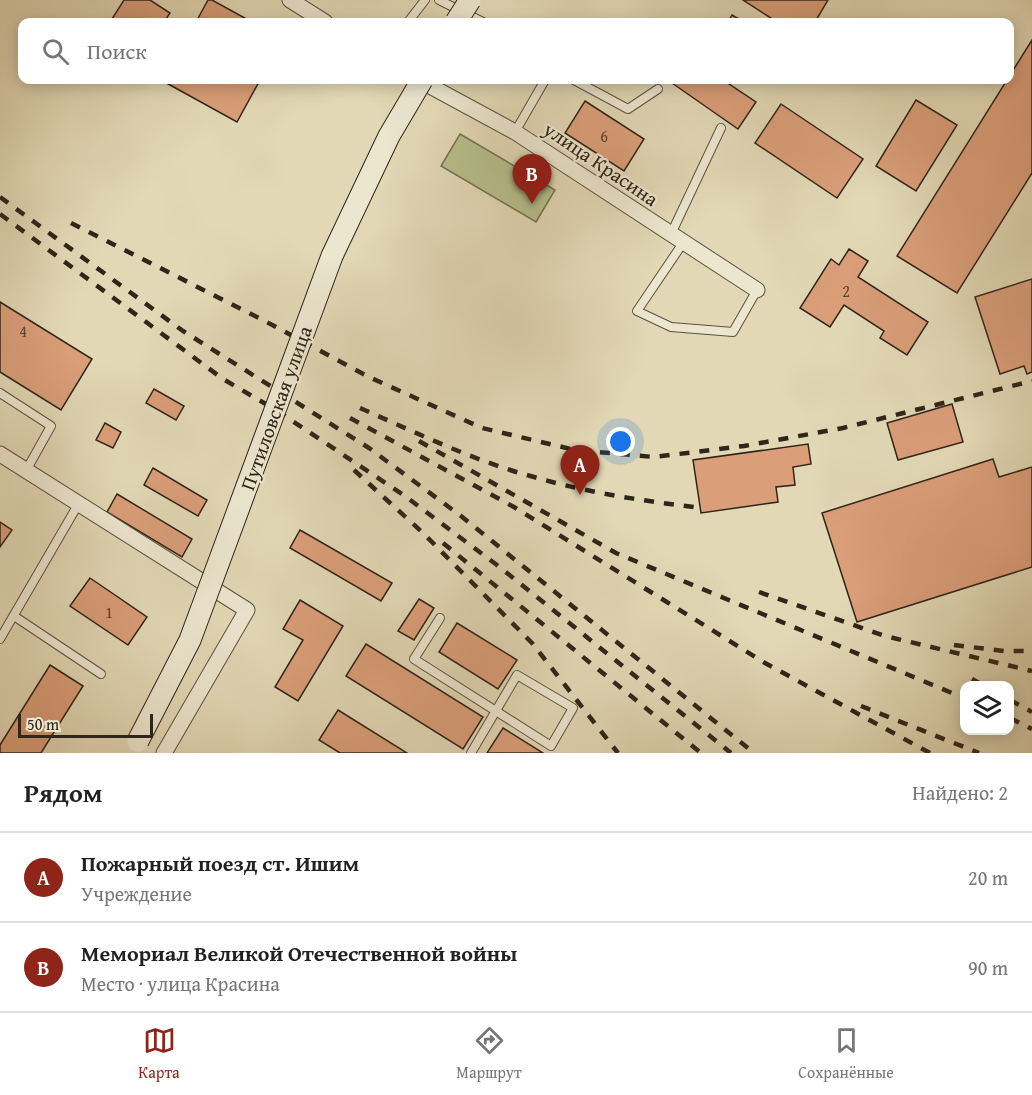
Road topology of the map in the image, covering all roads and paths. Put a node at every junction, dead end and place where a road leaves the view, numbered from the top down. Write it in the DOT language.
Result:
graph roads {
  1 [pos="290,0"];
  2 [pos="425,0"];
  3 [pos="439,0"];
  4 [pos="470,0"];
  5 [pos="319,18"];
  6 [pos="411,18"];
  7 [pos="459,18"];
  8 [pos="475,18"];
  9 [pos="419,84"];
  10 [pos="428,84"];
  11 [pos="543,84"];
  12 [pos="581,84"];
  13 [pos="658,90"];
  14 [pos="721,128"];
  15 [pos="515,132"];
  16 [pos="676,239"];
  17 [pos="757,290"];
  18 [pos="0,393"];
  19 [pos="0,454"];
  20 [pos="27,469"];
  21 [pos="80,502"];
  22 [pos="14,616"];
  23 [pos="440,618"];
  24 [pos="0,639"];
  25 [pos="101,674"];
  26 [pos="496,711"];
  27 [pos="138,741"];
  28 [pos="164,753"];
  29 [pos="471,753"];
  1 -- 5 [label="street"];
  2 -- 6 [label="lane"];
  3 -- 8 [label="lane"];
  4 -- 7 [label="main road, bridge"];
  9 -- 27 [label="main road, Путиловская улица, bridge"];
  10 -- 15 [label="street, улица Красина"];
  11 -- 15 [label="lane"];
  12 -- 13 [label="lane"];
  14 -- 16 [label="lane"];
  15 -- 16 [label="street, улица Красина"];
  16 -- 17 [label="street, улица Красина"];
  16 -- 17 [label="lane"];
  18 -- 20 [label="lane"];
  19 -- 20 [label="street"];
  20 -- 21 [label="street"];
  21 -- 22 [label="lane"];
  21 -- 28 [label="street"];
  22 -- 24 [label="lane"];
  22 -- 25 [label="lane"];
  23 -- 26 [label="lane"];
  26 -- 26 [label="lane"];
  26 -- 29 [label="lane"];
}
